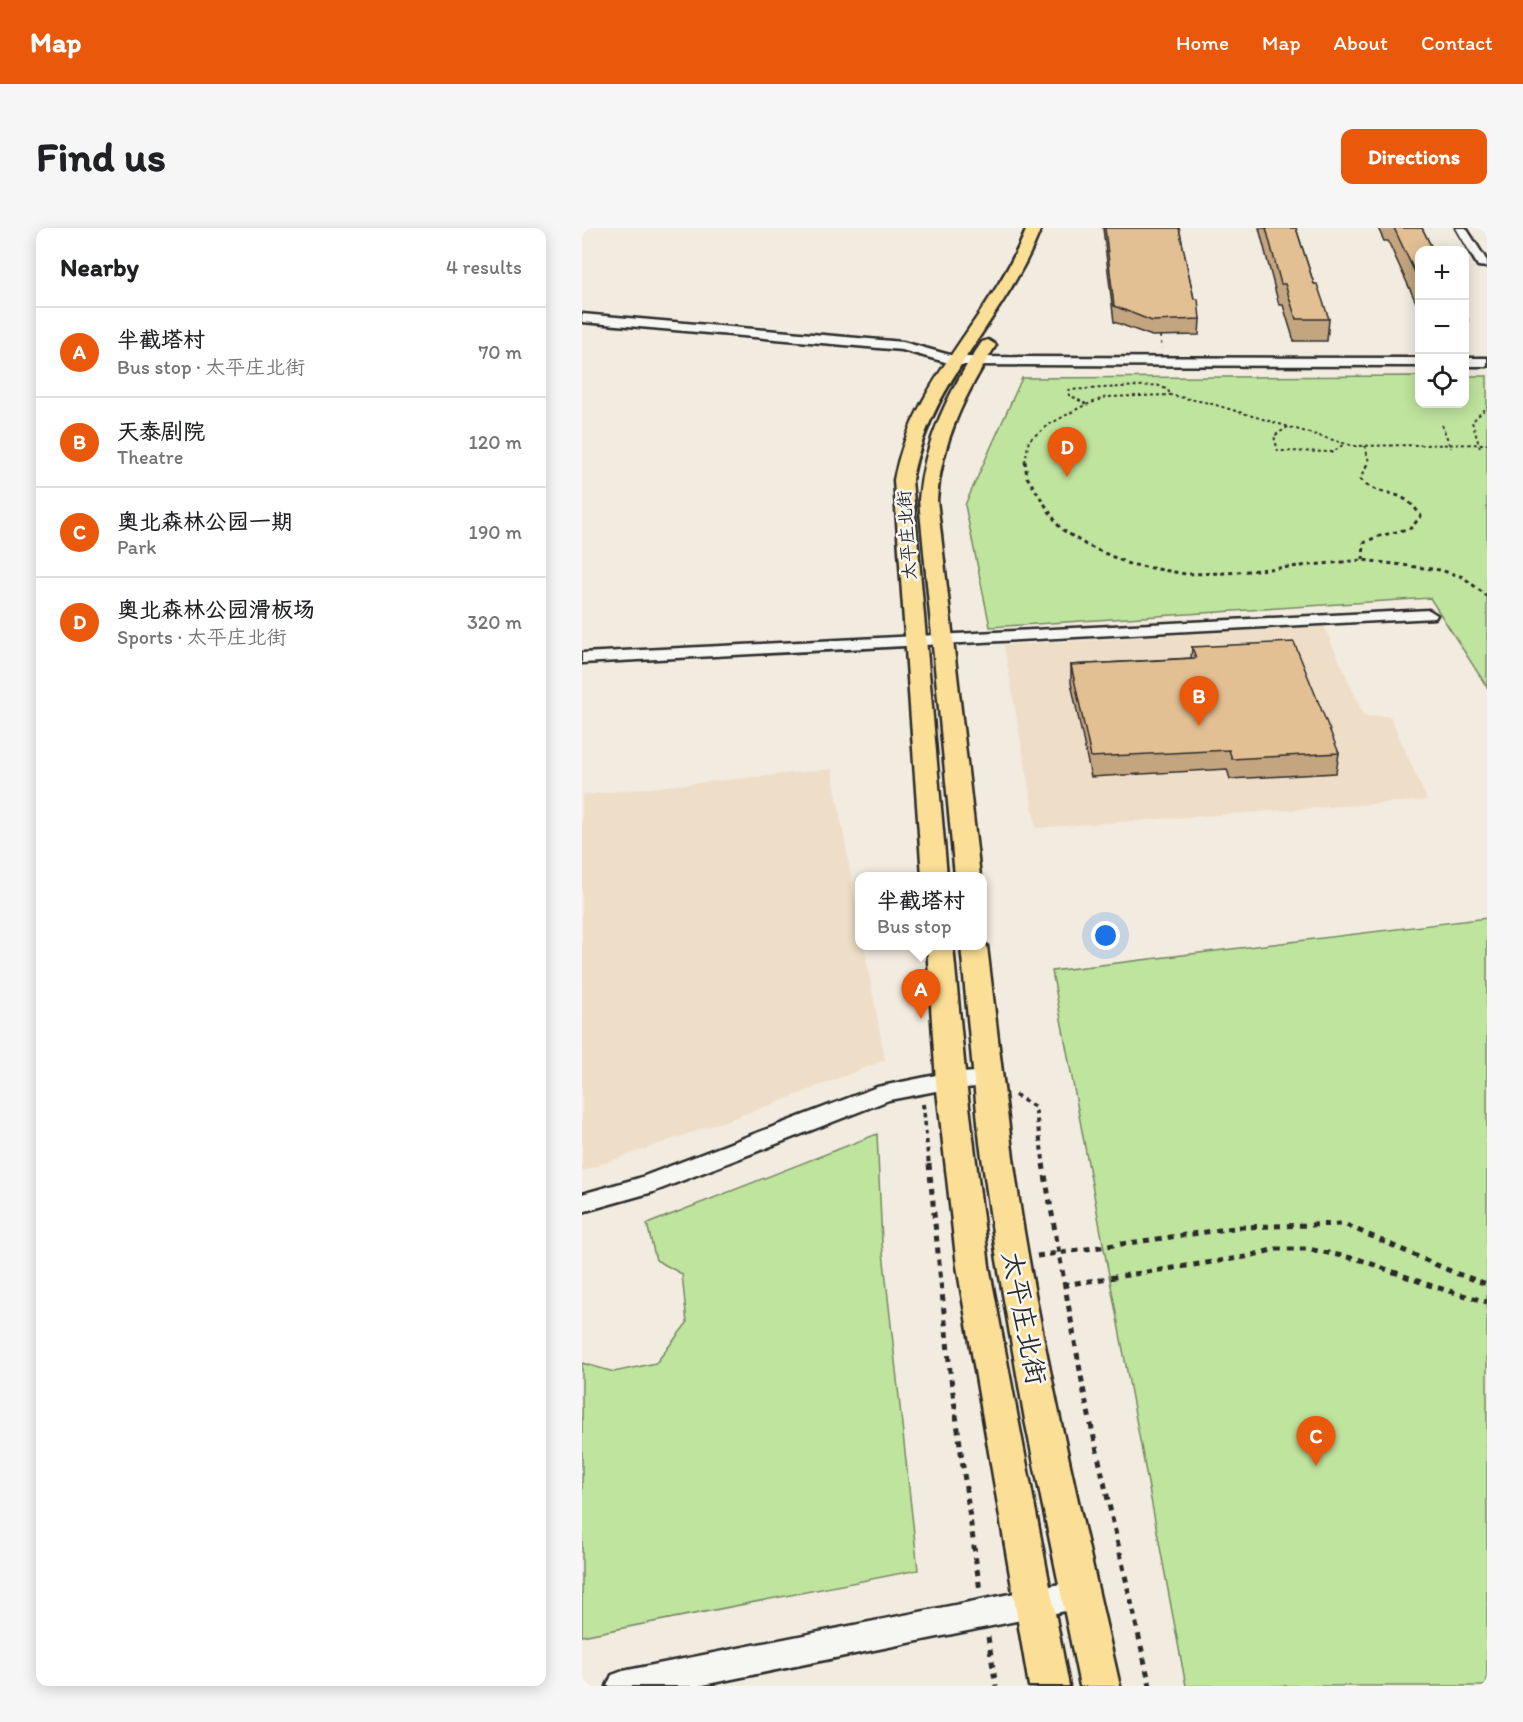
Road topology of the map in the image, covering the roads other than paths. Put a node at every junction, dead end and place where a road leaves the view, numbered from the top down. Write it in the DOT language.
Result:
graph roads {
  1 [pos="1034,228"];
  2 [pos="1051,228"];
  3 [pos="1461,228"];
  4 [pos="1487,264"];
  5 [pos="582,318"];
  6 [pos="956,361"];
  7 [pos="977,361"];
  8 [pos="1415,362"];
  9 [pos="1469,362"];
  10 [pos="1487,362"];
  11 [pos="1429,615"];
  12 [pos="942,640"];
  13 [pos="915,642"];
  14 [pos="582,658"];
  15 [pos="934,872"];
  16 [pos="967,872"];
  17 [pos="940,950"];
  18 [pos="975,950"];
  19 [pos="988,1079"];
  20 [pos="936,1084"];
  21 [pos="582,1203"];
  22 [pos="1080,1594"];
  23 [pos="1032,1603"];
  24 [pos="623,1686"];
  25 [pos="1049,1686"];
  26 [pos="1100,1686"];
  1 -- 6 [label="main road, 太平庄北街"];
  2 -- 7 [label="main road, 太平庄北街"];
  3 -- 4 [label="street"];
  5 -- 6 [label="street"];
  6 -- 7 [label="street"];
  6 -- 13 [label="main road, 太平庄北街"];
  7 -- 8 [label="street"];
  7 -- 12 [label="main road, 太平庄北街"];
  9 -- 10 [label="street"];
  11 -- 12 [label="street"];
  12 -- 13 [label="street"];
  12 -- 16 [label="main road, 太平庄北街"];
  13 -- 14 [label="street"];
  13 -- 15 [label="main road, 太平庄北街"];
  17 -- 20 [label="main road, 太平庄北街"];
  18 -- 19 [label="main road, 太平庄北街"];
  19 -- 20 [label="street"];
  19 -- 22 [label="main road, 太平庄北街"];
  20 -- 21 [label="street"];
  20 -- 23 [label="main road, 太平庄北街"];
  22 -- 23 [label="street"];
  22 -- 26 [label="main road, 太平庄北街"];
  23 -- 24 [label="street"];
  23 -- 25 [label="main road, 太平庄北街"];
}
